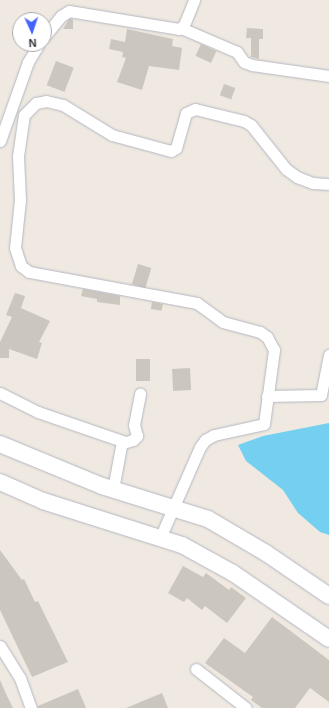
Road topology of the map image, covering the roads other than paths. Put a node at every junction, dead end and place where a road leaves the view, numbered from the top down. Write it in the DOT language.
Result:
graph roads {
  1 [pos="194,0"];
  2 [pos="52,26"];
  3 [pos="181,28"];
  4 [pos="34,52"];
  5 [pos="329,76"];
  6 [pos="0,142"];
  7 [pos="329,184"];
  8 [pos="329,355"];
  9 [pos="0,393"];
  10 [pos="140,394"];
  11 [pos="268,396"];
  12 [pos="123,443"];
  13 [pos="0,444"];
  14 [pos="0,482"];
  15 [pos="113,489"];
  16 [pos="173,507"];
  17 [pos="160,538"];
  18 [pos="329,596"];
  19 [pos="329,638"];
  20 [pos="0,646"];
  21 [pos="196,669"];
  22 [pos="31,708"];
  23 [pos="246,708"];
  1 -- 3 [label="street"];
  2 -- 3 [label="street"];
  3 -- 5 [label="street"];
  4 -- 6 [label="street"];
  7 -- 11 [label="street"];
  8 -- 11 [label="street"];
  9 -- 12 [label="street"];
  10 -- 12 [label="street"];
  11 -- 16 [label="street"];
  12 -- 15 [label="street"];
  13 -- 15 [label="street"];
  14 -- 17 [label="street"];
  15 -- 16 [label="street"];
  16 -- 17 [label="street"];
  16 -- 18 [label="street"];
  17 -- 19 [label="street"];
  20 -- 22 [label="street"];
  21 -- 23 [label="street"];
}
